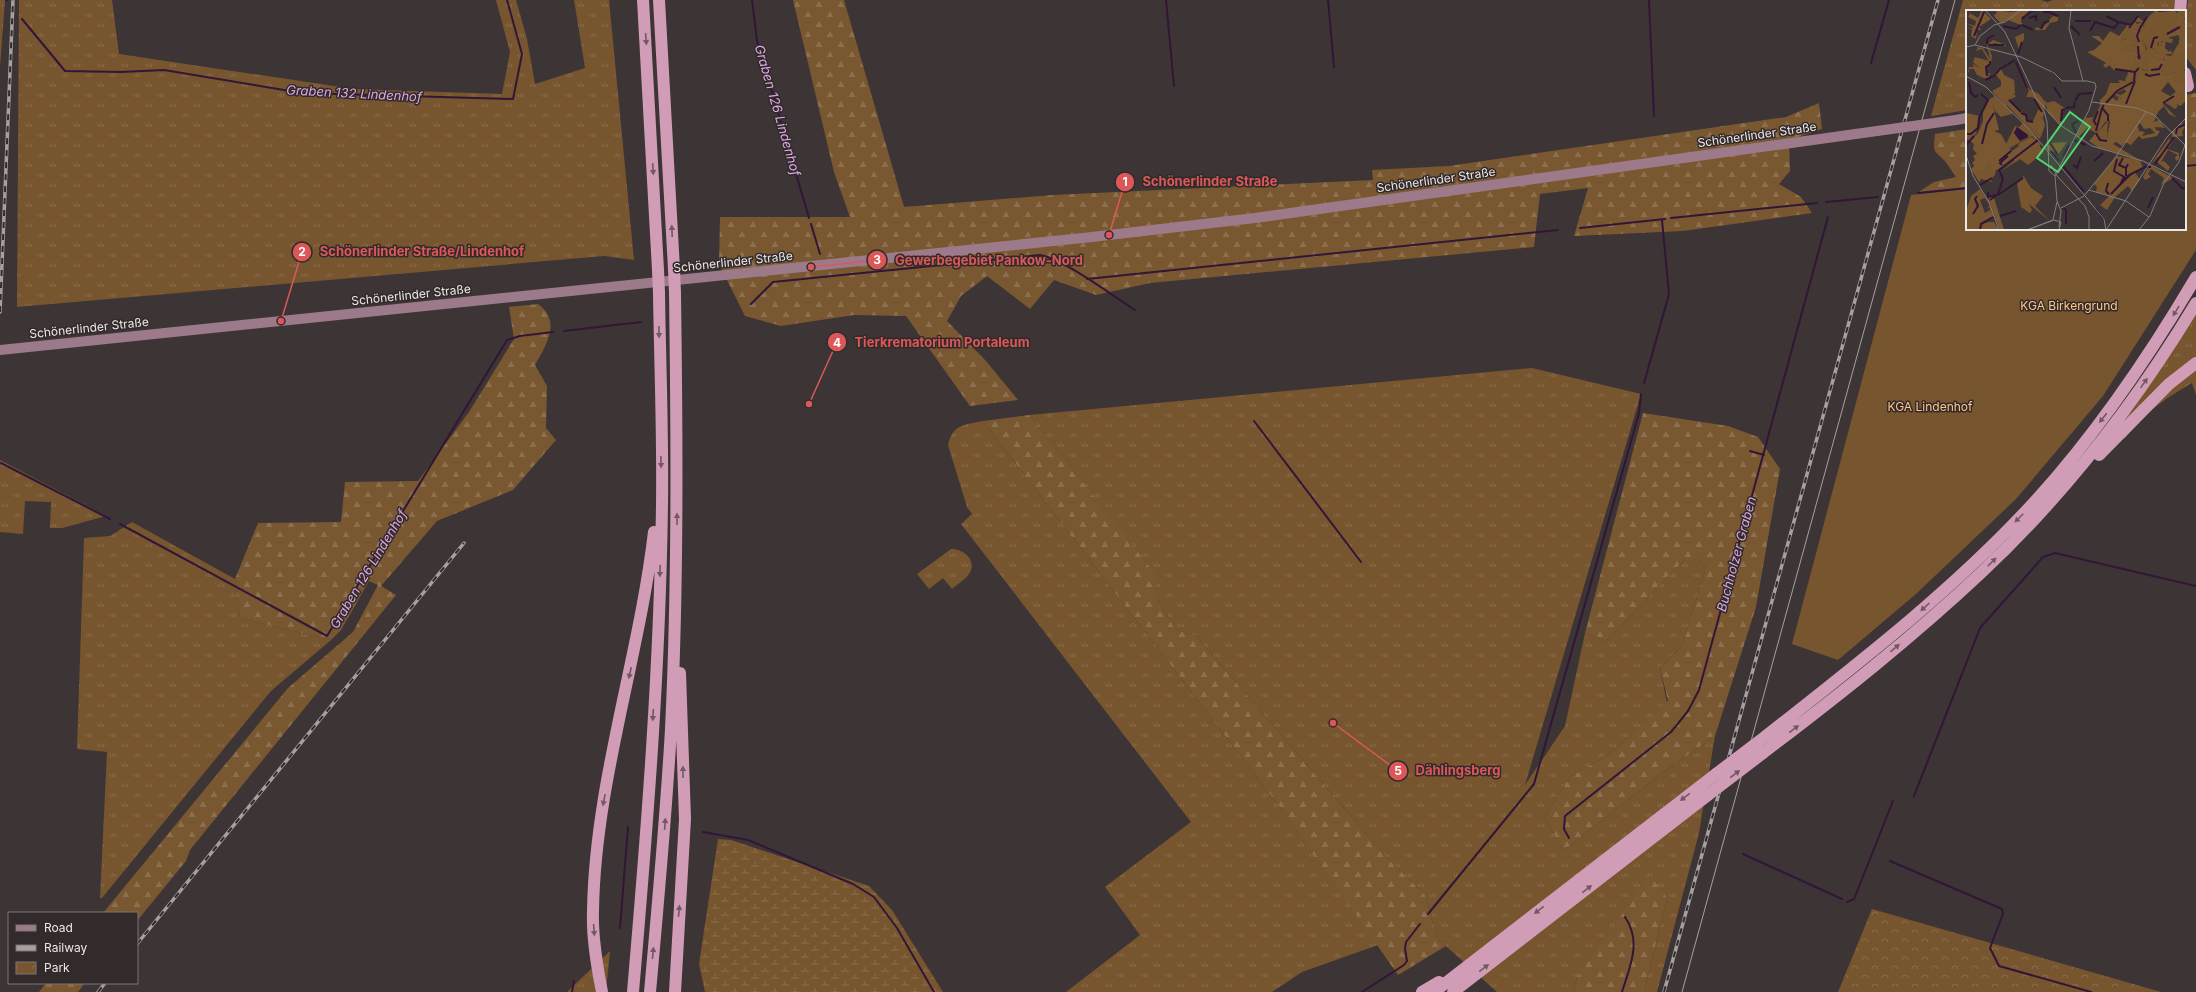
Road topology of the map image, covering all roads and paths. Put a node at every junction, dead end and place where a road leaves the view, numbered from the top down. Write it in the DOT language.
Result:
graph roads {
  1 [pos="643,0"];
  2 [pos="659,0"];
  3 [pos="2181,0"];
  4 [pos="2180,10"];
  5 [pos="2186,75"];
  6 [pos="2190,86"];
  7 [pos="1966,118"];
  8 [pos="2196,277"];
  9 [pos="2196,303"];
  10 [pos="0,350"];
  11 [pos="2196,363"];
  12 [pos="662,504"];
  13 [pos="2041,512"];
  14 [pos="675,614"];
  15 [pos="1466,967"];
  16 [pos="602,992"];
  17 [pos="633,992"];
  18 [pos="650,992"];
  19 [pos="675,992"];
  20 [pos="1422,992"];
  21 [pos="1434,992"];
  22 [pos="1453,992"];
  1 -- 12 [label="highway, one-way, bridge"];
  14 -- 2 [label="highway, one-way, bridge"];
  3 -- 4 [label="highway"];
  5 -- 6 [label="highway"];
  7 -- 10 [label="main road, Schönerlinder Straße, bridge"];
  8 -- 15 [label="highway, one-way, bridge"];
  13 -- 9 [label="highway, one-way"];
  11 -- 13 [label="highway"];
  12 -- 16 [label="highway, one-way"];
  12 -- 17 [label="highway, one-way"];
  22 -- 13 [label="highway, one-way, bridge"];
  18 -- 14 [label="highway, one-way"];
  19 -- 14 [label="highway, one-way"];
  15 -- 20 [label="highway"];
  15 -- 21 [label="highway"];
}
